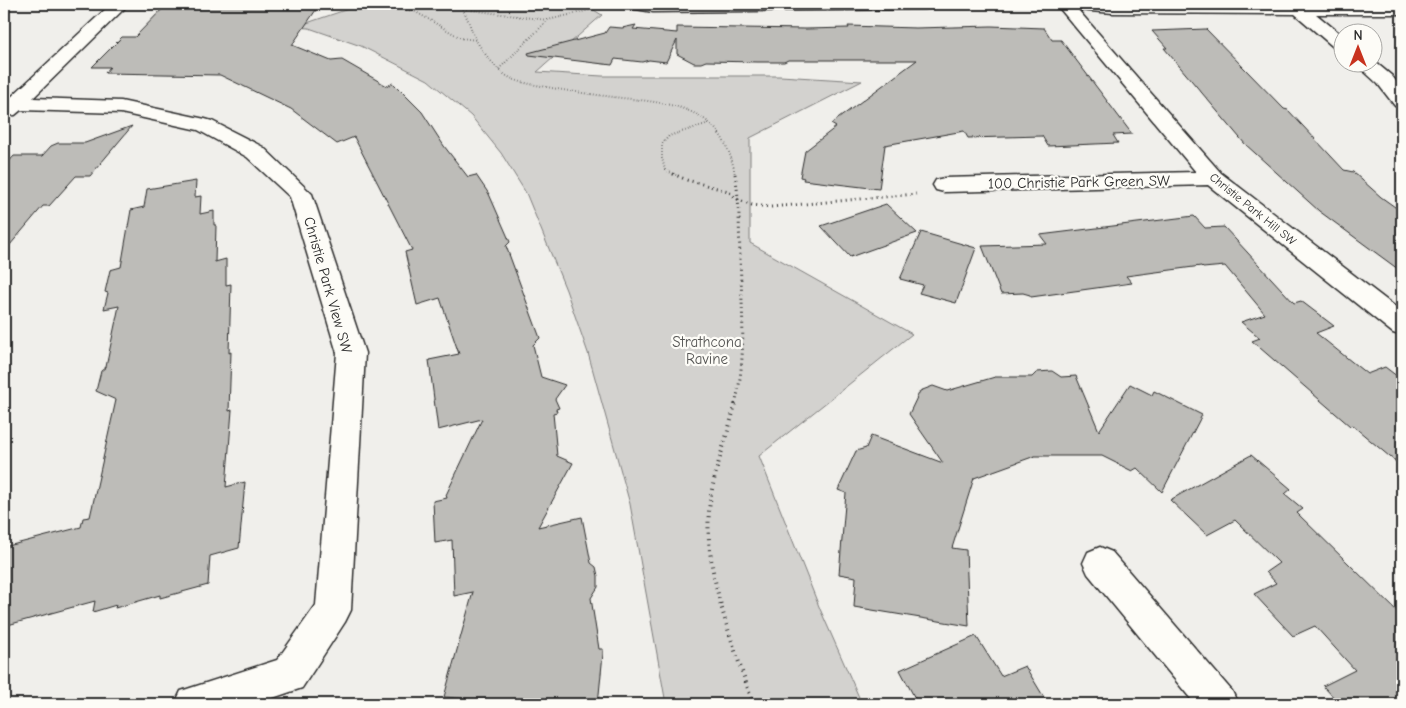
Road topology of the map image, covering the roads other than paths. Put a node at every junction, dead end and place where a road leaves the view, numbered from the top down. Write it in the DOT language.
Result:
graph roads {
  1 [pos="121,4"];
  2 [pos="636,4"];
  3 [pos="925,4"];
  4 [pos="1065,4"];
  5 [pos="1297,6"];
  6 [pos="1402,9"];
  7 [pos="1334,37"];
  8 [pos="1378,72"];
  9 [pos="1394,83"];
  10 [pos="1402,102"];
  11 [pos="8,108"];
  12 [pos="1213,178"];
  13 [pos="944,185"];
  14 [pos="1402,326"];
  15 [pos="1100,563"];
  16 [pos="194,704"];
  17 [pos="1220,704"];
  1 -- 11 [label="street"];
  2 -- 3 [label="street"];
  4 -- 5 [label="street"];
  4 -- 12 [label="street, Christie Park Hill SW"];
  5 -- 6 [label="street"];
  5 -- 7 [label="street"];
  8 -- 9 [label="street"];
  9 -- 10 [label="street"];
  11 -- 16 [label="street, Christie Park View SW"];
  12 -- 13 [label="street, 100 Christie Park Green SW"];
  12 -- 14 [label="street, Christie Park Hill SW"];
  15 -- 17 [label="street"];
}
